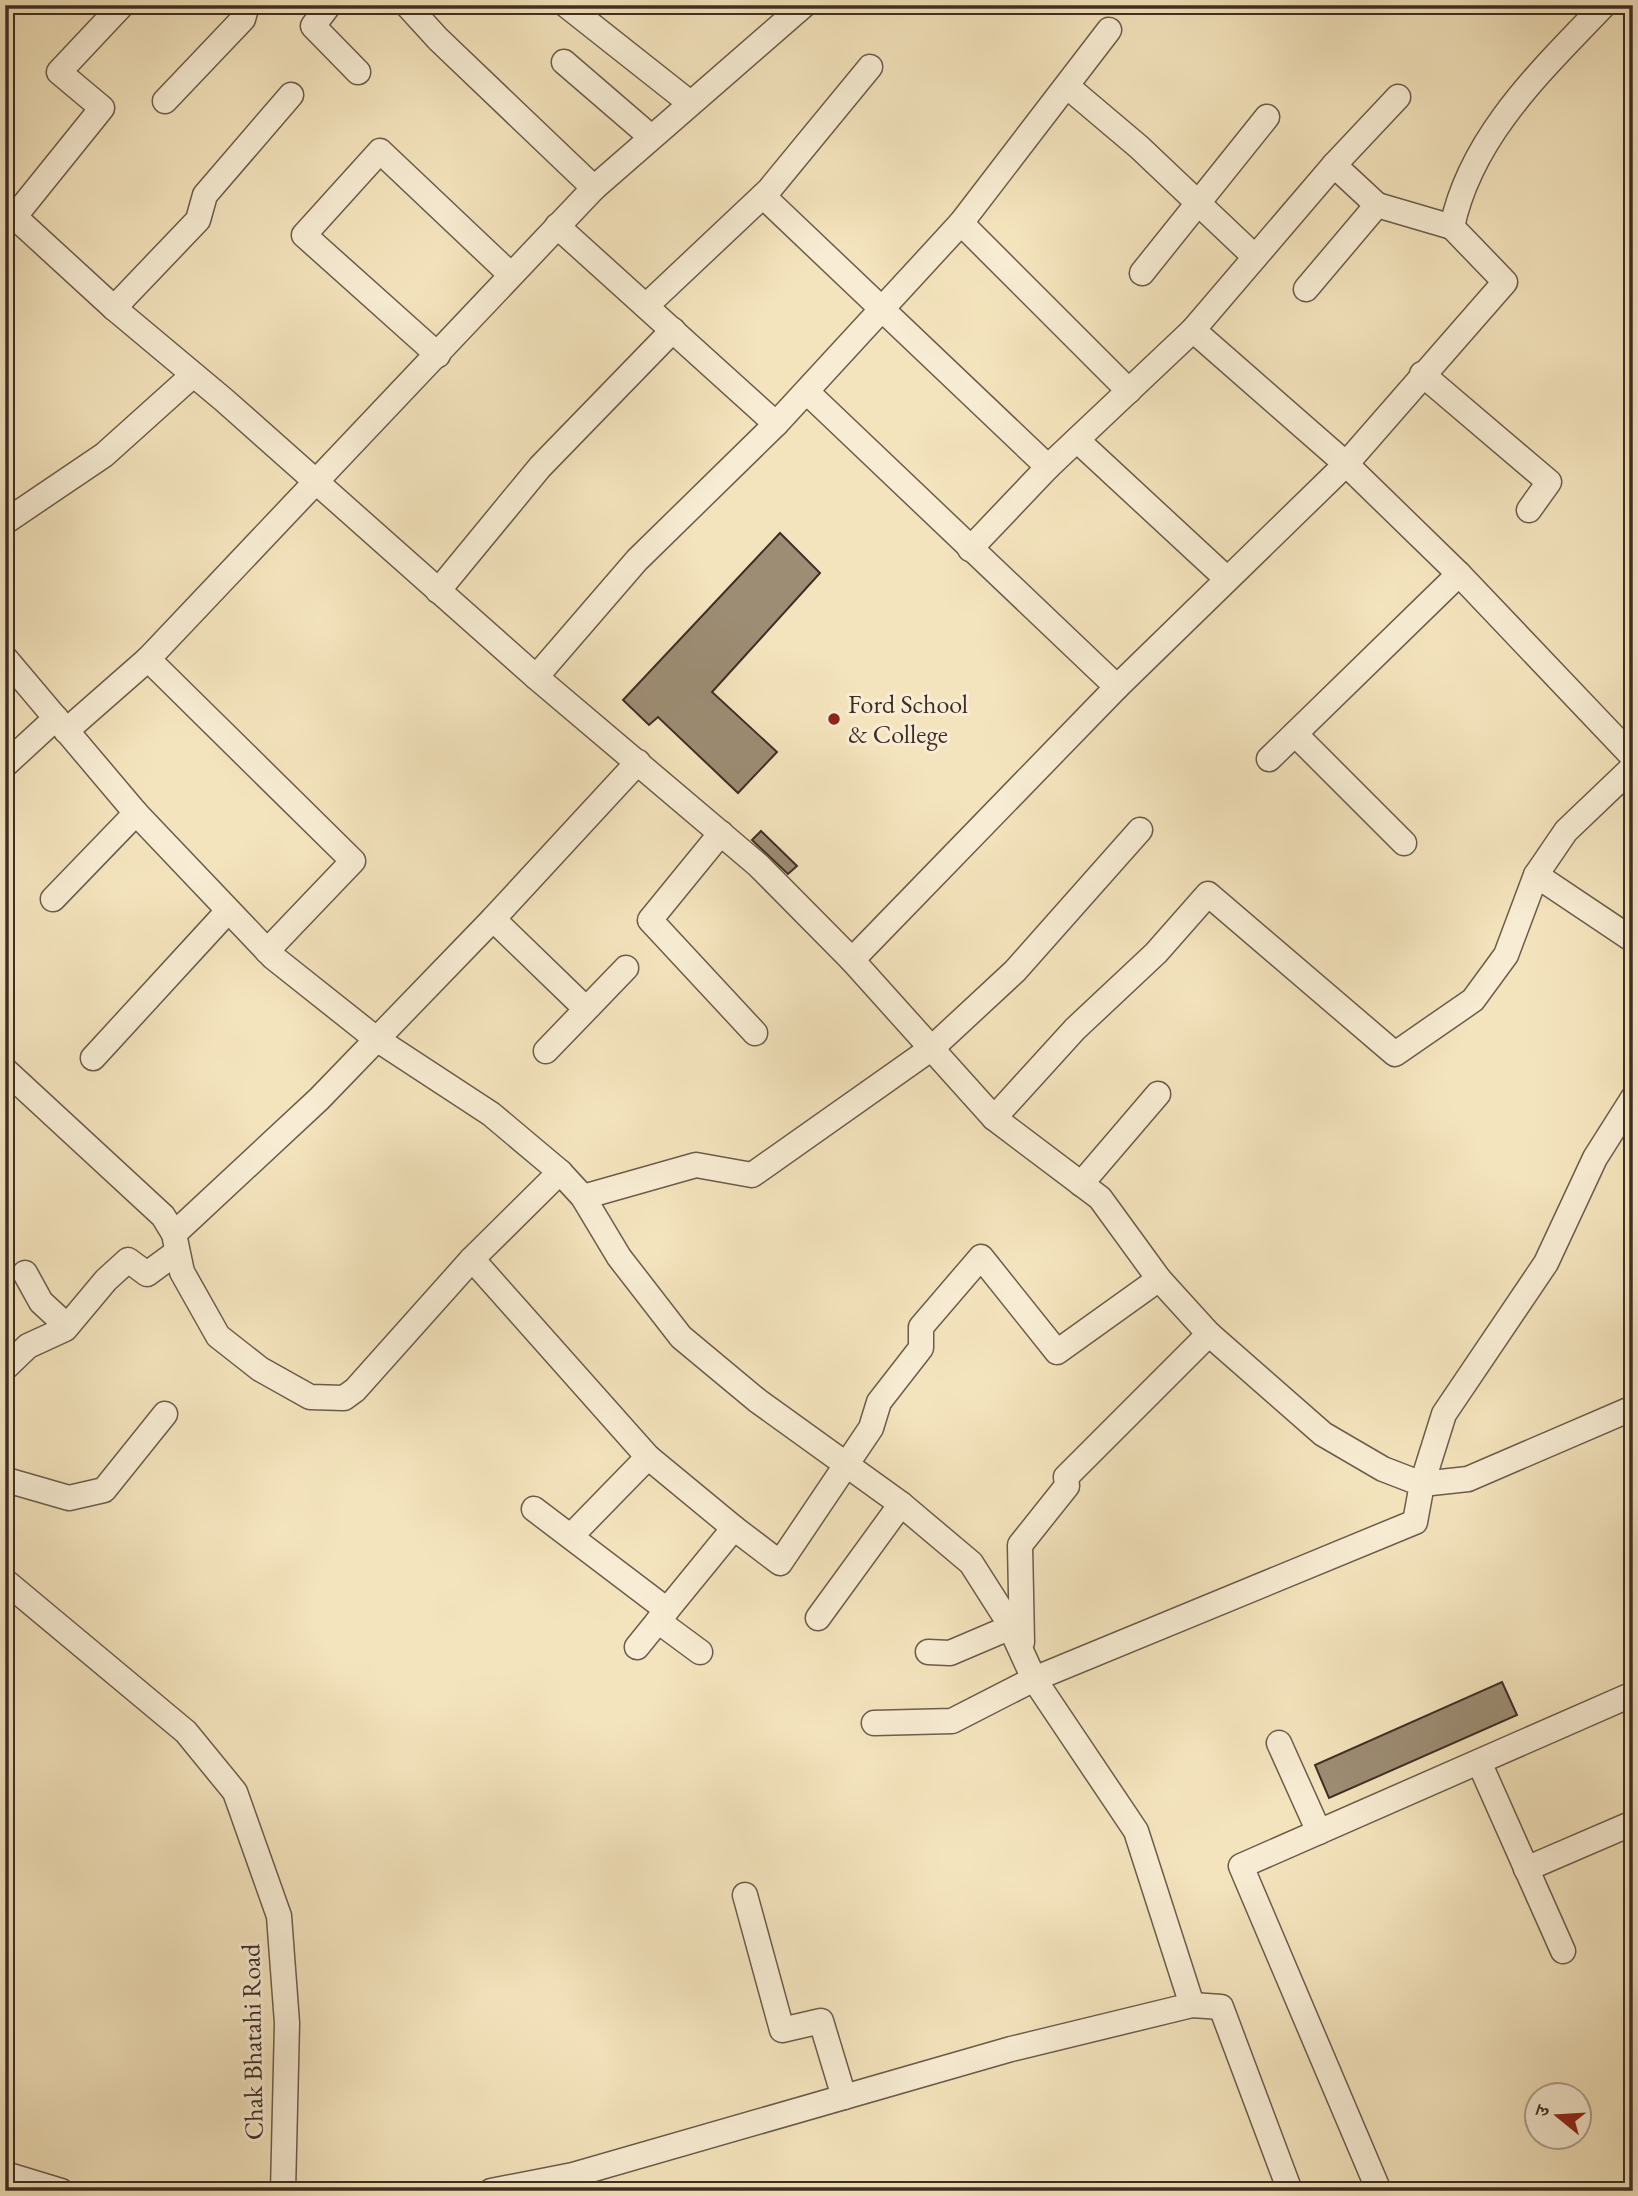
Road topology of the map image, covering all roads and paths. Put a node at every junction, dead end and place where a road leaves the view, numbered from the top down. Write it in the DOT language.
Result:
graph roads {
  1 [pos="122,5"];
  2 [pos="247,5"];
  3 [pos="329,5"];
  4 [pos="407,5"];
  5 [pos="566,5"];
  6 [pos="804,5"];
  7 [pos="1604,5"];
  8 [pos="1109,30"];
  9 [pos="564,62"];
  10 [pos="870,67"];
  11 [pos="358,72"];
  12 [pos="1068,87"];
  13 [pos="291,95"];
  14 [pos="1398,97"];
  15 [pos="165,101"];
  16 [pos="690,103"];
  17 [pos="1267,117"];
  18 [pos="652,137"];
  19 [pos="1334,165"];
  20 [pos="594,188"];
  21 [pos="763,196"];
  22 [pos="1199,204"];
  23 [pos="1377,205"];
  24 [pos="10,212"];
  25 [pos="961,223"];
  26 [pos="557,226"];
  27 [pos="1452,227"];
  28 [pos="1255,257"];
  29 [pos="1142,273"];
  30 [pos="510,274"];
  31 [pos="1306,289"];
  32 [pos="646,306"];
  33 [pos="114,308"];
  34 [pos="884,309"];
  35 [pos="673,330"];
  36 [pos="1193,330"];
  37 [pos="438,355"];
  38 [pos="1422,374"];
  39 [pos="193,375"];
  40 [pos="1129,391"];
  41 [pos="807,392"];
  42 [pos="776,424"];
  43 [pos="1077,440"];
  44 [pos="1346,464"];
  45 [pos="1048,467"];
  46 [pos="317,485"];
  47 [pos="1529,510"];
  48 [pos="5,522"];
  49 [pos="970,549"];
  50 [pos="1459,574"];
  51 [pos="1227,579"];
  52 [pos="438,591"];
  53 [pos="5,658"];
  54 [pos="148,659"];
  55 [pos="536,677"];
  56 [pos="1118,687"];
  57 [pos="61,724"];
  58 [pos="1295,734"];
  59 [pos="1633,757"];
  60 [pos="1269,759"];
  61 [pos="638,762"];
  62 [pos="5,765"];
  63 [pos="1633,767"];
  64 [pos="136,813"];
  65 [pos="1140,830"];
  66 [pos="721,833"];
  67 [pos="1404,843"];
  68 [pos="1536,875"];
  69 [pos="53,900"];
  70 [pos="228,912"];
  71 [pos="493,919"];
  72 [pos="1633,940"];
  73 [pos="267,951"];
  74 [pos="852,960"];
  75 [pos="626,968"];
  76 [pos="585,1008"];
  77 [pos="755,1033"];
  78 [pos="375,1038"];
  79 [pos="932,1048"];
  80 [pos="546,1051"];
  81 [pos="93,1058"];
  82 [pos="10,1082"];
  83 [pos="1158,1094"];
  84 [pos="1633,1098"];
  85 [pos="995,1118"];
  86 [pos="560,1172"];
  87 [pos="1081,1184"];
  88 [pos="583,1198"];
  89 [pos="175,1243"];
  90 [pos="472,1259"];
  91 [pos="25,1273"];
  92 [pos="1159,1279"];
  93 [pos="67,1326"];
  94 [pos="1209,1334"];
  95 [pos="5,1368"];
  96 [pos="1633,1408"];
  97 [pos="165,1414"];
  98 [pos="648,1457"];
  99 [pos="846,1465"];
  100 [pos="1422,1484"];
  101 [pos="5,1488"];
  102 [pos="901,1504"];
  103 [pos="534,1509"];
  104 [pos="734,1528"];
  105 [pos="571,1536"];
  106 [pos="5,1581"];
  107 [pos="663,1615"];
  108 [pos="818,1618"];
  109 [pos="1011,1627"];
  110 [pos="636,1647"];
  111 [pos="699,1651"];
  112 [pos="1022,1651"];
  113 [pos="928,1652"];
  114 [pos="1034,1679"];
  115 [pos="1633,1694"];
  116 [pos="874,1723"];
  117 [pos="1279,1743"];
  118 [pos="1479,1762"];
  119 [pos="1633,1823"];
  120 [pos="1319,1832"];
  121 [pos="1526,1869"];
  122 [pos="745,1895"];
  123 [pos="1563,1951"];
  124 [pos="1192,2005"];
  125 [pos="844,2097"];
  126 [pos="5,2174"];
  127 [pos="54,2190"];
  128 [pos="283,2191"];
  129 [pos="491,2191"];
  130 [pos="1290,2191"];
  131 [pos="1379,2191"];
  1 -- 24 [label="street"];
  2 -- 15 [label="street"];
  3 -- 11 [label="street"];
  4 -- 20 [label="street"];
  5 -- 16 [label="street"];
  6 -- 16 [label="street"];
  7 -- 27 [label="street"];
  8 -- 12 [label="street"];
  9 -- 18 [label="street"];
  10 -- 21 [label="street"];
  12 -- 22 [label="street"];
  12 -- 25 [label="street"];
  13 -- 33 [label="street"];
  14 -- 19 [label="street"];
  16 -- 18 [label="street"];
  17 -- 22 [label="street"];
  18 -- 20 [label="street"];
  19 -- 23 [label="street"];
  19 -- 28 [label="street"];
  20 -- 26 [label="street"];
  21 -- 32 [label="street"];
  21 -- 34 [label="street"];
  22 -- 28 [label="street"];
  22 -- 29 [label="street"];
  23 -- 27 [label="street"];
  23 -- 31 [label="street"];
  24 -- 33 [label="street"];
  25 -- 34 [label="street"];
  25 -- 40 [label="street"];
  26 -- 30 [label="street"];
  26 -- 32 [label="street"];
  27 -- 38 [label="street"];
  28 -- 36 [label="street"];
  30 -- 37 [label="street"];
  30 -- 37 [label="street"];
  32 -- 35 [label="street"];
  33 -- 39 [label="street"];
  34 -- 41 [label="street"];
  34 -- 45 [label="street"];
  35 -- 42 [label="street"];
  35 -- 52 [label="street"];
  36 -- 40 [label="street"];
  36 -- 44 [label="street"];
  37 -- 46 [label="street"];
  38 -- 44 [label="street"];
  38 -- 47 [label="street"];
  39 -- 46 [label="street"];
  39 -- 48 [label="street"];
  40 -- 43 [label="street"];
  41 -- 42 [label="street"];
  41 -- 49 [label="street"];
  42 -- 55 [label="street"];
  43 -- 45 [label="street"];
  43 -- 51 [label="street"];
  44 -- 50 [label="street"];
  44 -- 51 [label="street"];
  45 -- 49 [label="street"];
  46 -- 52 [label="street"];
  46 -- 54 [label="street"];
  49 -- 56 [label="street"];
  50 -- 58 [label="street"];
  50 -- 59 [label="street"];
  51 -- 56 [label="street"];
  52 -- 55 [label="street"];
  53 -- 57 [label="street"];
  54 -- 57 [label="street"];
  54 -- 73 [label="street"];
  55 -- 61 [label="street"];
  56 -- 74 [label="street"];
  57 -- 62 [label="street"];
  57 -- 64 [label="street"];
  58 -- 60 [label="street"];
  58 -- 67 [label="street"];
  61 -- 66 [label="street"];
  61 -- 71 [label="street"];
  63 -- 68 [label="street"];
  64 -- 69 [label="street"];
  64 -- 70 [label="street"];
  65 -- 79 [label="street"];
  66 -- 74 [label="street"];
  66 -- 77 [label="street"];
  68 -- 72 [label="street"];
  68 -- 85 [label="street"];
  70 -- 73 [label="street"];
  70 -- 81 [label="street"];
  71 -- 76 [label="street"];
  71 -- 78 [label="street"];
  73 -- 78 [label="street"];
  74 -- 79 [label="street"];
  75 -- 76 [label="street"];
  76 -- 80 [label="street"];
  78 -- 86 [label="street"];
  78 -- 89 [label="street"];
  79 -- 85 [label="street"];
  79 -- 88 [label="street"];
  82 -- 89 [label="street"];
  83 -- 87 [label="street"];
  84 -- 100 [label="street"];
  85 -- 87 [label="street"];
  86 -- 88 [label="street"];
  86 -- 90 [label="street"];
  87 -- 92 [label="street"];
  88 -- 99 [label="street"];
  89 -- 90 [label="street"];
  89 -- 93 [label="street"];
  90 -- 98 [label="street"];
  91 -- 93 [label="street"];
  92 -- 94 [label="street"];
  92 -- 99 [label="street"];
  93 -- 95 [label="street"];
  94 -- 100 [label="street"];
  94 -- 112 [label="street"];
  96 -- 100 [label="street"];
  97 -- 101 [label="street"];
  98 -- 104 [label="street"];
  98 -- 105 [label="street"];
  99 -- 102 [label="street"];
  99 -- 104 [label="street"];
  100 -- 114 [label="street"];
  102 -- 108 [label="street"];
  102 -- 109 [label="street"];
  103 -- 105 [label="street"];
  104 -- 107 [label="street"];
  105 -- 107 [label="street"];
  106 -- 128 [label="street, Chak Bhatahi Road"];
  107 -- 110 [label="street"];
  107 -- 111 [label="street"];
  109 -- 112 [label="street"];
  109 -- 113 [label="street"];
  112 -- 114 [label="street"];
  114 -- 116 [label="street"];
  114 -- 124 [label="street"];
  115 -- 118 [label="street"];
  117 -- 120 [label="street"];
  118 -- 120 [label="street"];
  118 -- 121 [label="street"];
  119 -- 121 [label="street"];
  120 -- 131 [label="street"];
  121 -- 123 [label="street"];
  122 -- 125 [label="street"];
  124 -- 125 [label="street"];
  124 -- 130 [label="street"];
  125 -- 129 [label="street"];
  126 -- 127 [label="street"];
}
